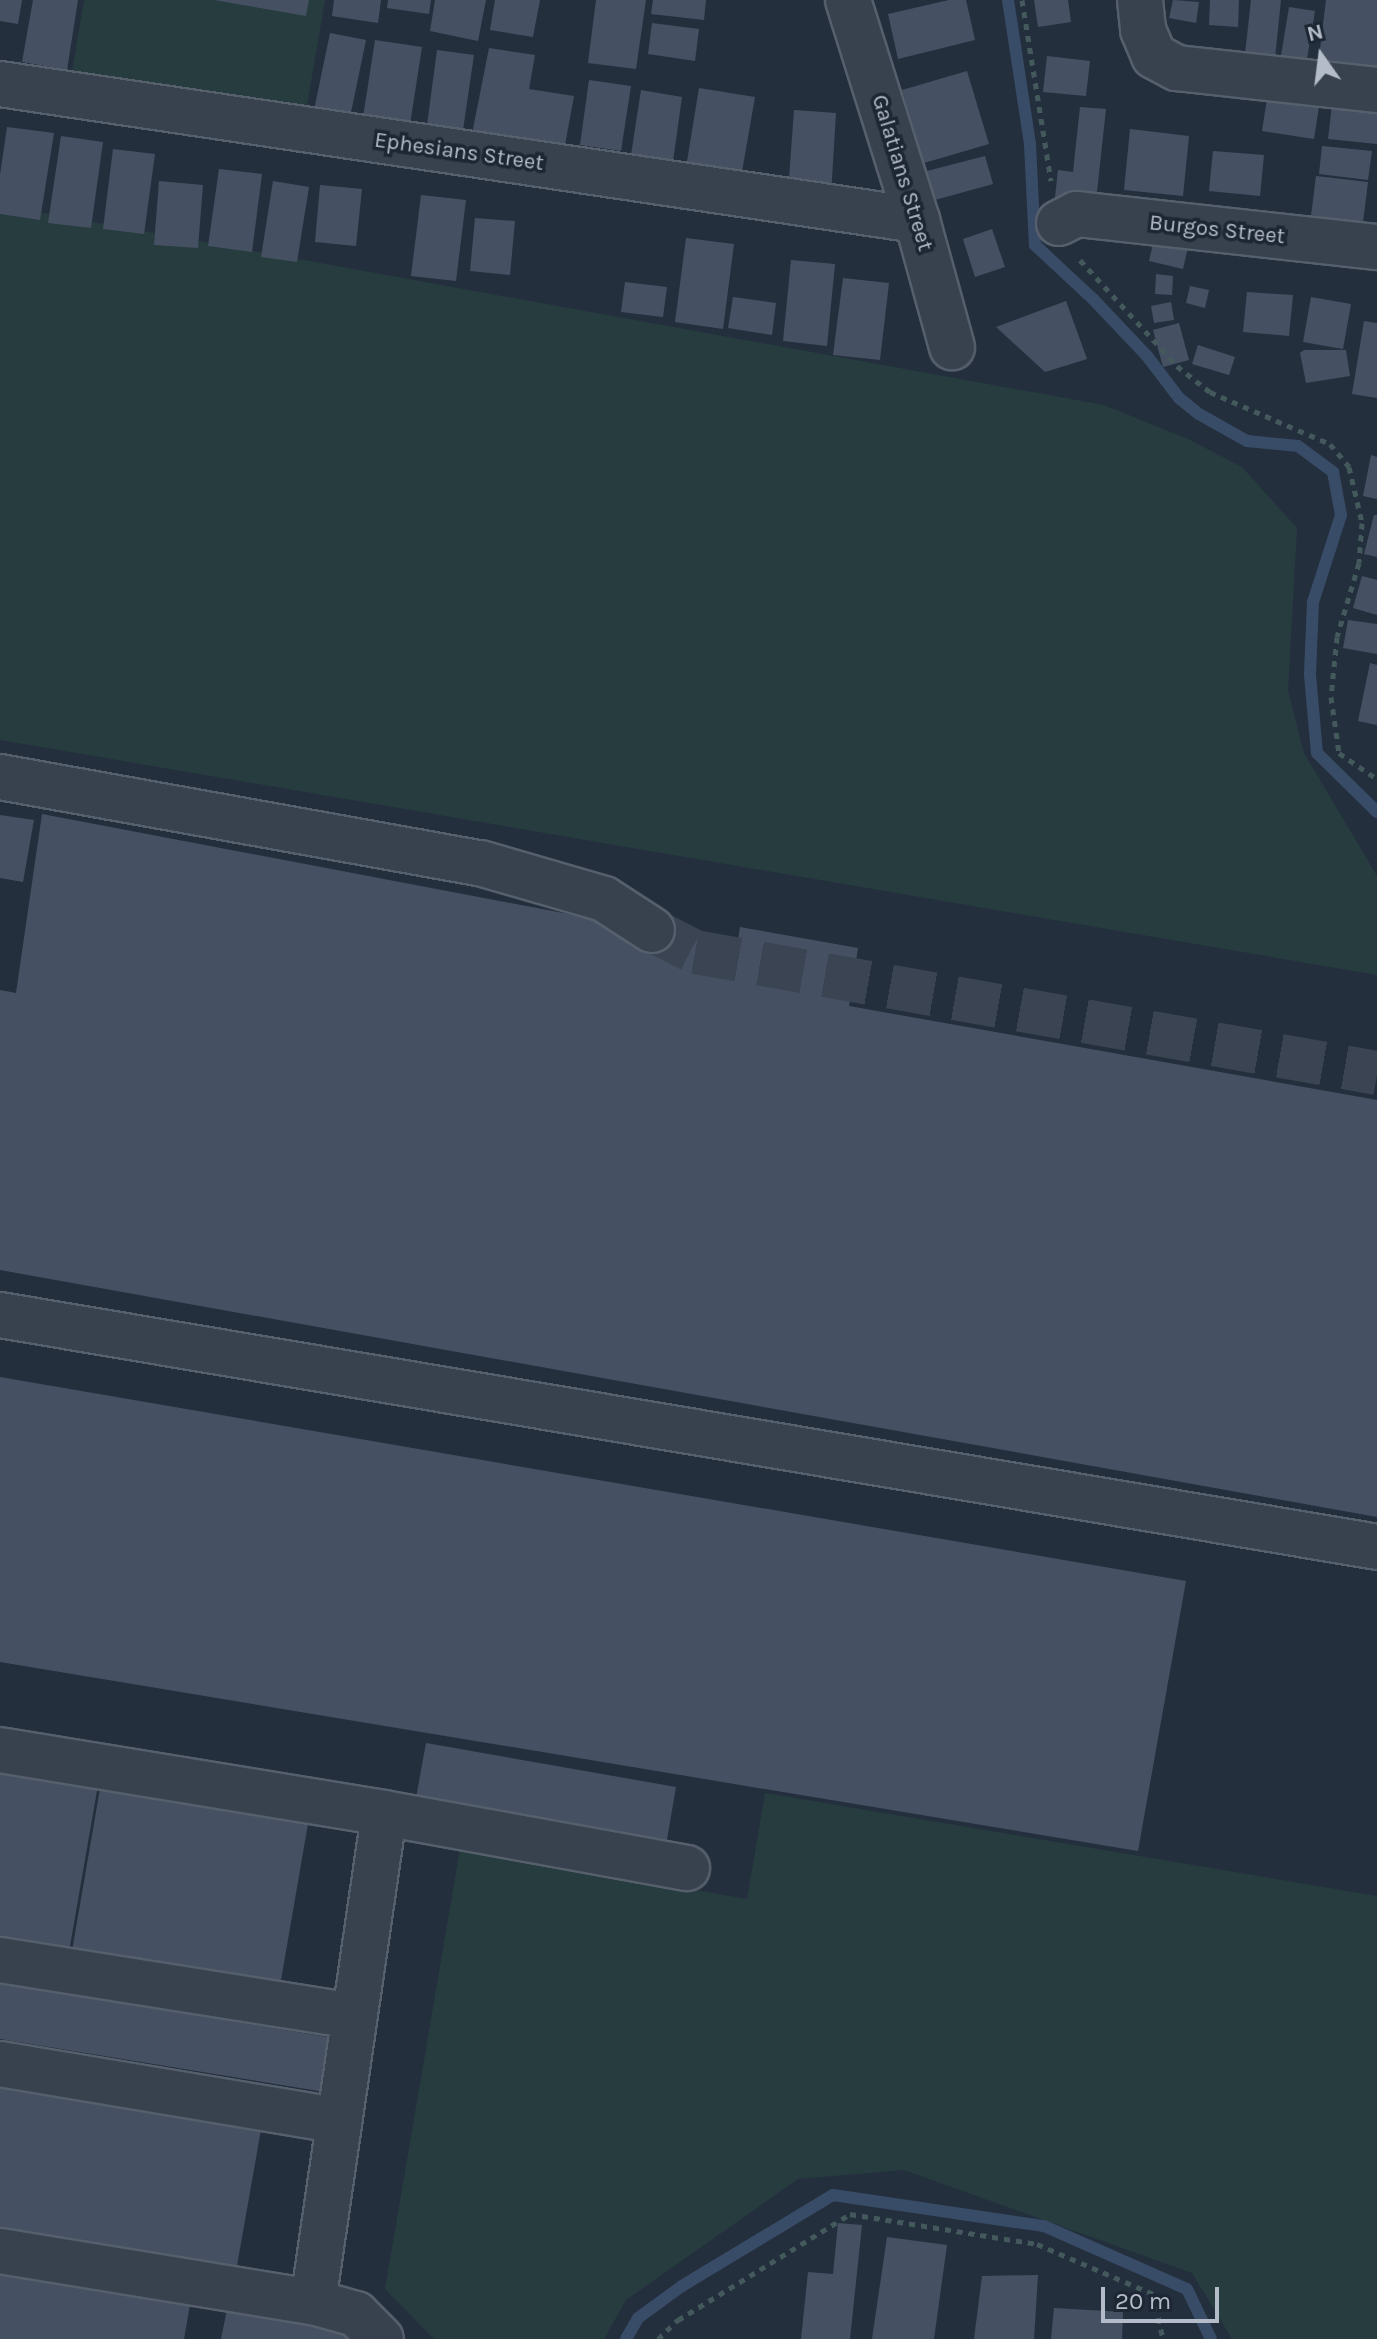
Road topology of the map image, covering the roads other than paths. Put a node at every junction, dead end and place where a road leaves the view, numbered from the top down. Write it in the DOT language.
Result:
graph roads {
  1 [pos="848,0"];
  2 [pos="1140,0"];
  3 [pos="0,84"];
  4 [pos="1377,90"];
  5 [pos="917,220"];
  6 [pos="1059,223"];
  7 [pos="1377,247"];
  8 [pos="952,347"];
  9 [pos="0,777"];
  10 [pos="652,930"];
  11 [pos="0,1315"];
  12 [pos="1377,1547"];
  13 [pos="0,1750"];
  14 [pos="384,1813"];
  15 [pos="687,1868"];
  16 [pos="0,1960"];
  17 [pos="355,2016"];
  18 [pos="0,2064"];
  19 [pos="339,2121"];
  20 [pos="0,2251"];
  21 [pos="313,2302"];
  22 [pos="381,2339"];
  1 -- 5 [label="street, Galatians Street"];
  2 -- 4 [label="street"];
  3 -- 5 [label="street, Ephesians Street"];
  5 -- 8 [label="street, Galatians Street"];
  6 -- 7 [label="street, Burgos Street"];
  9 -- 10 [label="street"];
  11 -- 12 [label="street"];
  13 -- 14 [label="street"];
  14 -- 15 [label="street"];
  14 -- 17 [label="street"];
  16 -- 17 [label="street"];
  17 -- 19 [label="street"];
  18 -- 19 [label="street"];
  19 -- 21 [label="street"];
  20 -- 21 [label="street"];
  21 -- 22 [label="street"];
}
